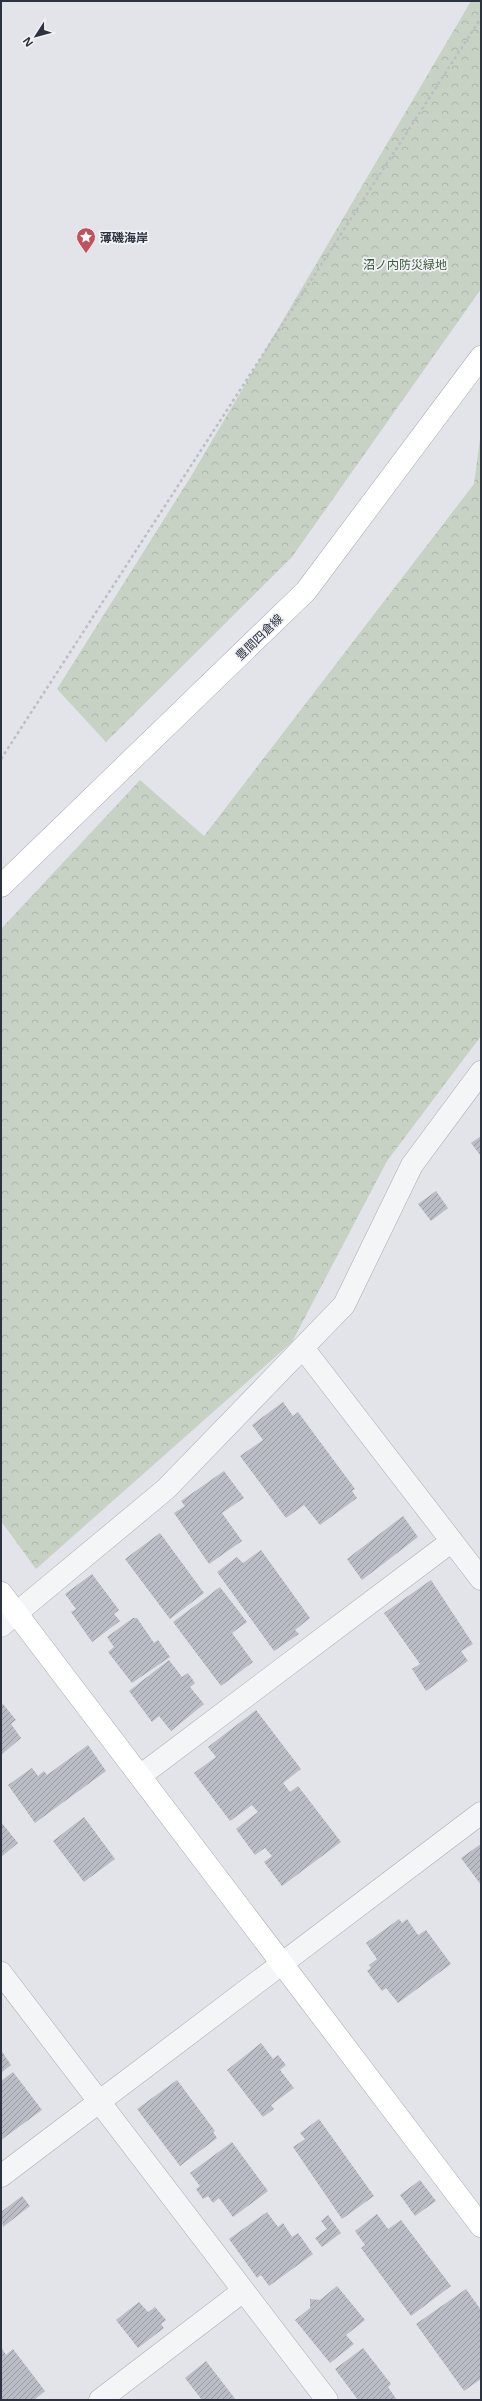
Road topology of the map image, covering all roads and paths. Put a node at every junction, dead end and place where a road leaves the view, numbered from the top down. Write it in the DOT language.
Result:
graph roads {
  1 [pos="481,18"];
  2 [pos="481,357"];
  3 [pos="1,759"];
  4 [pos="1,886"];
  5 [pos="481,1072"];
  6 [pos="303,1348"];
  7 [pos="452,1541"];
  8 [pos="481,1579"];
  9 [pos="1,1593"];
  10 [pos="8,1619"];
  11 [pos="140,1776"];
  12 [pos="481,1812"];
  13 [pos="282,1963"];
  14 [pos="1,1973"];
  15 [pos="99,2102"];
  16 [pos="1,2176"];
  17 [pos="481,2226"];
  18 [pos="243,2291"];
  19 [pos="100,2400"];
  20 [pos="327,2400"];
  1 -- 3 [label="path"];
  2 -- 4 [label="street, 豊間四倉線"];
  5 -- 6 [label="street"];
  6 -- 7 [label="street"];
  6 -- 10 [label="street"];
  7 -- 8 [label="street"];
  7 -- 11 [label="street"];
  9 -- 10 [label="street"];
  10 -- 11 [label="street"];
  11 -- 13 [label="street"];
  12 -- 13 [label="street"];
  13 -- 15 [label="street"];
  13 -- 17 [label="street"];
  14 -- 15 [label="street"];
  15 -- 16 [label="street"];
  15 -- 18 [label="street"];
  18 -- 19 [label="street"];
  18 -- 20 [label="street"];
}
